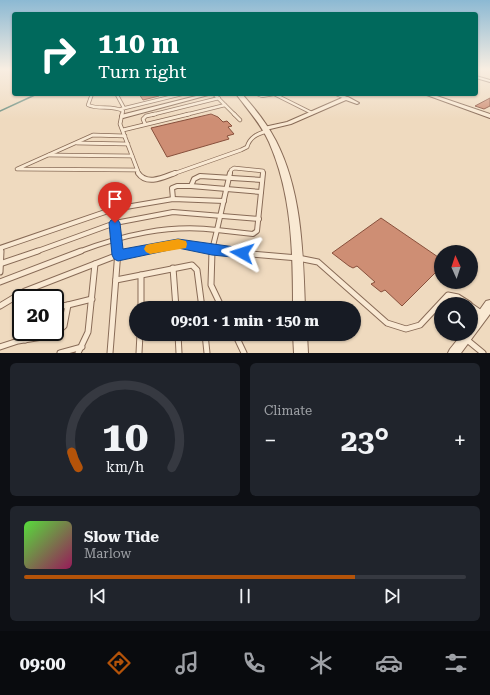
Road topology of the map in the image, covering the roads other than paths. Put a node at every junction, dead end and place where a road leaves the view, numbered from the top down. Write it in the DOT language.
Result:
graph roads {
  1 [pos="91,96"];
  2 [pos="118,96"];
  3 [pos="174,96"];
  4 [pos="200,96"];
  5 [pos="216,96"];
  6 [pos="241,96"];
  7 [pos="278,96"];
  8 [pos="341,96"];
  9 [pos="432,96"];
  10 [pos="219,98"];
  11 [pos="346,98"];
  12 [pos="358,103"];
  13 [pos="225,105"];
  14 [pos="124,108"];
  15 [pos="121,109"];
  16 [pos="312,113"];
  17 [pos="123,116"];
  18 [pos="490,116"];
  19 [pos="240,120"];
  20 [pos="145,124"];
  21 [pos="267,129"];
  22 [pos="123,130"];
  23 [pos="125,136"];
  24 [pos="76,143"];
  25 [pos="128,144"];
  26 [pos="48,155"];
  27 [pos="132,156"];
  28 [pos="137,170"];
  29 [pos="229,178"];
  30 [pos="262,180"];
  31 [pos="191,186"];
  32 [pos="227,189"];
  33 [pos="261,192"];
  34 [pos="173,198"];
  35 [pos="224,201"];
  36 [pos="114,209"];
  37 [pos="220,215"];
  38 [pos="259,218"];
  39 [pos="115,223"];
  40 [pos="217,230"];
  41 [pos="116,238"];
  42 [pos="1,248"];
  43 [pos="212,250"];
  44 [pos="118,255"];
  45 [pos="298,258"];
  46 [pos="0,264"];
  47 [pos="96,264"];
  48 [pos="173,268"];
  49 [pos="0,272"];
  50 [pos="141,275"];
  51 [pos="116,280"];
  52 [pos="0,282"];
  53 [pos="446,297"];
  54 [pos="459,297"];
  55 [pos="92,299"];
  56 [pos="141,301"];
  57 [pos="175,301"];
  58 [pos="201,301"];
  59 [pos="219,301"];
  60 [pos="299,301"];
  61 [pos="68,305"];
  62 [pos="490,305"];
  63 [pos="0,306"];
  64 [pos="64,306"];
  65 [pos="434,310"];
  66 [pos="478,311"];
  67 [pos="483,315"];
  68 [pos="478,321"];
  69 [pos="64,326"];
  70 [pos="21,341"];
  71 [pos="140,341"];
  72 [pos="178,341"];
  73 [pos="206,341"];
  74 [pos="238,341"];
  75 [pos="300,341"];
  76 [pos="463,341"];
  77 [pos="474,341"];
  78 [pos="82,346"];
  79 [pos="0,347"];
  80 [pos="60,353"];
  81 [pos="78,353"];
  82 [pos="110,353"];
  83 [pos="139,353"];
  84 [pos="179,353"];
  85 [pos="207,353"];
  86 [pos="244,353"];
  87 [pos="301,353"];
  88 [pos="454,353"];
  89 [pos="483,353"];
  1 -- 15 [label="lane"];
  2 -- 14 [label="lane"];
  3 -- 14 [label="lane"];
  4 -- 17 [label="street"];
  5 -- 10 [label="lane"];
  6 -- 21 [label="street"];
  7 -- 16 [label="lane"];
  8 -- 11 [label="lane"];
  9 -- 18 [label="street"];
  10 -- 13 [label="lane"];
  10 -- 20 [label="lane"];
  11 -- 12 [label="street"];
  11 -- 16 [label="street"];
  13 -- 19 [label="lane"];
  13 -- 20 [label="lane"];
  14 -- 15 [label="lane"];
  15 -- 17 [label="lane"];
  16 -- 21 [label="street"];
  17 -- 22 [label="lane"];
  20 -- 22 [label="lane"];
  21 -- 28 [label="lane"];
  21 -- 45 [label="street"];
  22 -- 23 [label="lane"];
  23 -- 24 [label="lane"];
  23 -- 25 [label="lane"];
  24 -- 25 [label="lane"];
  24 -- 26 [label="lane"];
  25 -- 27 [label="lane"];
  26 -- 27 [label="lane"];
  26 -- 28 [label="lane"];
  27 -- 28 [label="lane"];
  29 -- 30 [label="lane"];
  29 -- 30 [label="lane"];
  29 -- 31 [label="lane"];
  29 -- 32 [label="lane"];
  30 -- 33 [label="lane"];
  31 -- 32 [label="lane"];
  31 -- 34 [label="lane"];
  32 -- 33 [label="lane"];
  32 -- 35 [label="lane"];
  33 -- 38 [label="lane"];
  34 -- 35 [label="lane"];
  34 -- 36 [label="lane"];
  35 -- 37 [label="lane"];
  36 -- 39 [label="lane"];
  36 -- 42 [label="lane"];
  37 -- 38 [label="lane"];
  37 -- 39 [label="lane"];
  37 -- 40 [label="lane"];
  38 -- 40 [label="lane"];
  39 -- 41 [label="lane"];
  39 -- 46 [label="lane"];
  40 -- 41 [label="lane"];
  40 -- 43 [label="lane"];
  41 -- 44 [label="lane"];
  41 -- 52 [label="lane"];
  42 -- 46 [label="lane"];
  43 -- 44 [label="lane"];
  43 -- 45 [label="lane"];
  43 -- 59 [label="lane"];
  44 -- 47 [label="lane"];
  44 -- 51 [label="lane"];
  45 -- 60 [label="street"];
  45 -- 65 [label="lane"];
  46 -- 49 [label="lane"];
  47 -- 55 [label="lane"];
  47 -- 63 [label="lane"];
  48 -- 50 [label="lane"];
  48 -- 57 [label="lane"];
  48 -- 58 [label="lane"];
  50 -- 51 [label="lane"];
  50 -- 56 [label="lane"];
  51 -- 82 [label="lane"];
  53 -- 54 [label="lane"];
  55 -- 61 [label="lane"];
  55 -- 78 [label="lane"];
  61 -- 64 [label="lane"];
  61 -- 69 [label="lane"];
  62 -- 67 [label="street"];
  66 -- 67 [label="lane"];
  67 -- 68 [label="street"];
  70 -- 79 [label="lane"];
  71 -- 83 [label="lane"];
  72 -- 84 [label="lane"];
  73 -- 85 [label="lane"];
  74 -- 86 [label="lane"];
  75 -- 87 [label="street"];
  76 -- 88 [label="street"];
  77 -- 89 [label="lane"];
  78 -- 80 [label="lane"];
  78 -- 81 [label="lane"];
}
